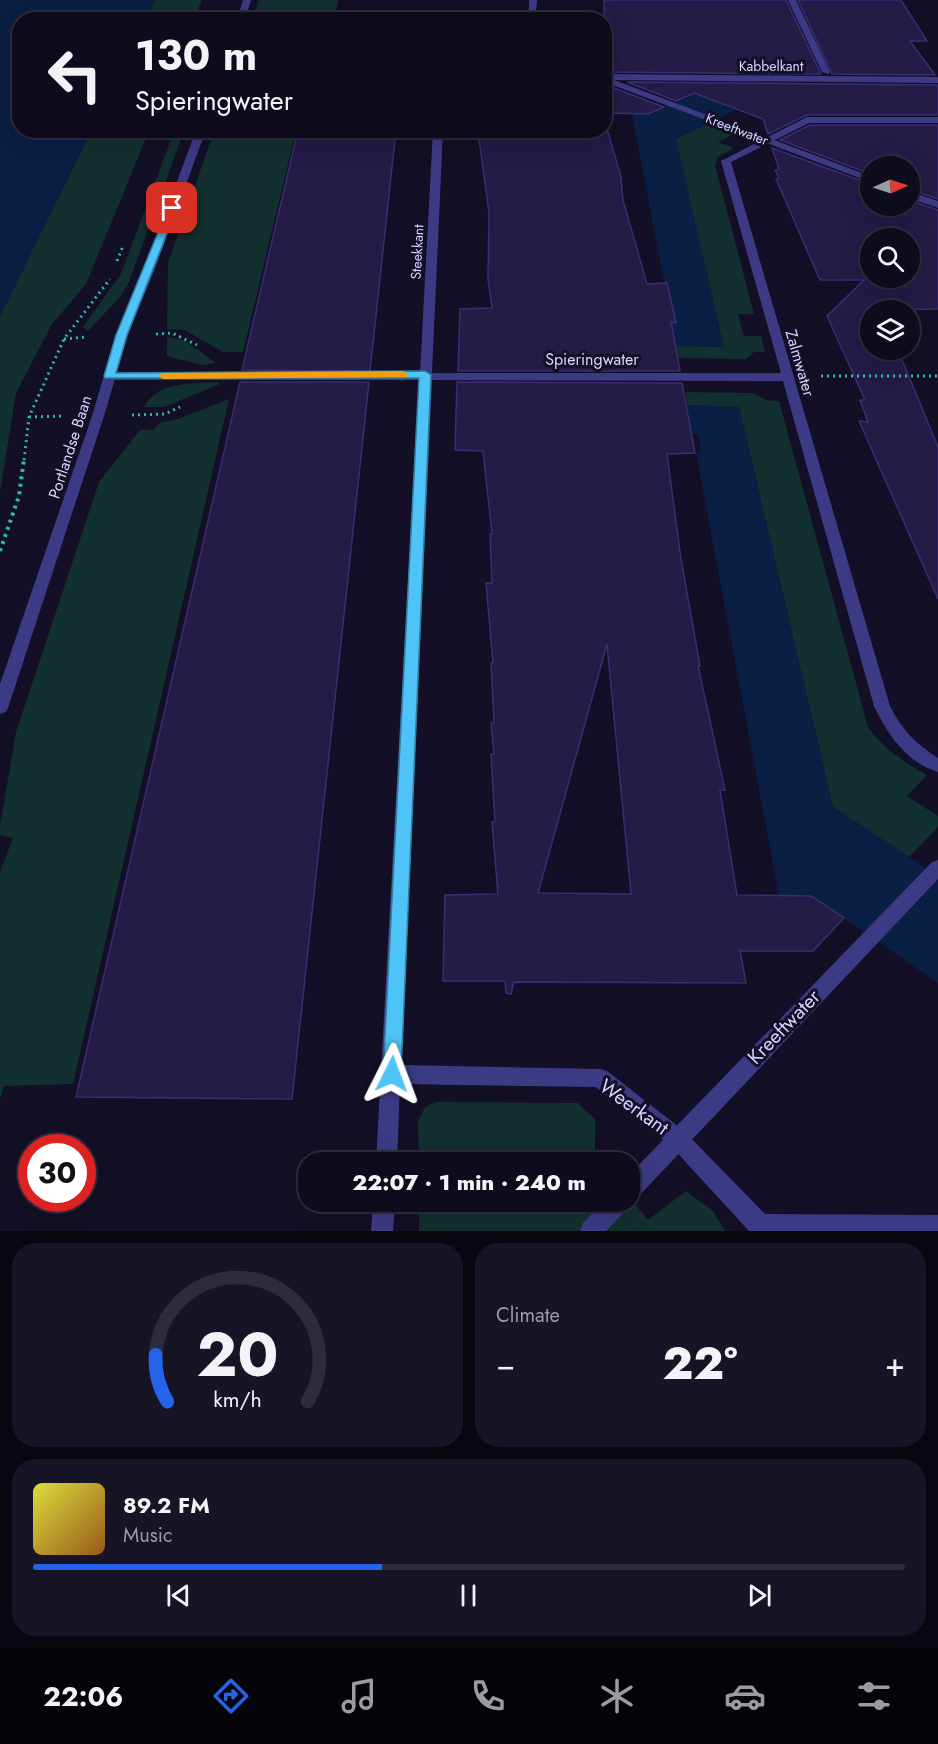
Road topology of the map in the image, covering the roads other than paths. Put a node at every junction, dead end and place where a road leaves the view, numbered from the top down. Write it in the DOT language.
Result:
graph roads {
  1 [pos="792,0"];
  2 [pos="826,72"];
  3 [pos="612,78"];
  4 [pos="938,80"];
  5 [pos="612,81"];
  6 [pos="938,120"];
  7 [pos="198,138"];
  8 [pos="438,138"];
  9 [pos="765,140"];
  10 [pos="860,175"];
  11 [pos="920,198"];
  12 [pos="938,205"];
  13 [pos="425,375"];
  14 [pos="109,376"];
  15 [pos="787,376"];
  16 [pos="0,708"];
  17 [pos="938,766"];
  18 [pos="938,867"];
  19 [pos="392,1074"];
  20 [pos="677,1138"];
  21 [pos="387,1152"];
  22 [pos="640,1178"];
  23 [pos="383,1212"];
  24 [pos="609,1212"];
  25 [pos="938,1226"];
  26 [pos="760,1228"];
  27 [pos="382,1231"];
  28 [pos="591,1231"];
  1 -- 2 [label="street"];
  3 -- 4 [label="street, Kabbelkant"];
  5 -- 9 [label="street, Kreeftwater"];
  6 -- 9 [label="street, Zalmwater"];
  7 -- 14 [label="street, Portlandse Baan"];
  8 -- 13 [label="street, Steekkant"];
  9 -- 10 [label="street, Kreeftwater"];
  9 -- 15 [label="street, Zalmwater"];
  11 -- 12 [label="street"];
  13 -- 14 [label="street, Spieringwater"];
  13 -- 15 [label="street, Spieringwater"];
  13 -- 19 [label="street"];
  14 -- 16 [label="street, Portlandse Baan"];
  15 -- 17 [label="street, Zalmwater"];
  18 -- 20 [label="street, Kreeftwater"];
  19 -- 20 [label="street, Weerkant"];
  19 -- 21 [label="street"];
  20 -- 22 [label="street, Kreeftwater"];
  20 -- 26 [label="street, Weerkant"];
  23 -- 27 [label="street"];
  24 -- 28 [label="street"];
  25 -- 26 [label="street"];
}
